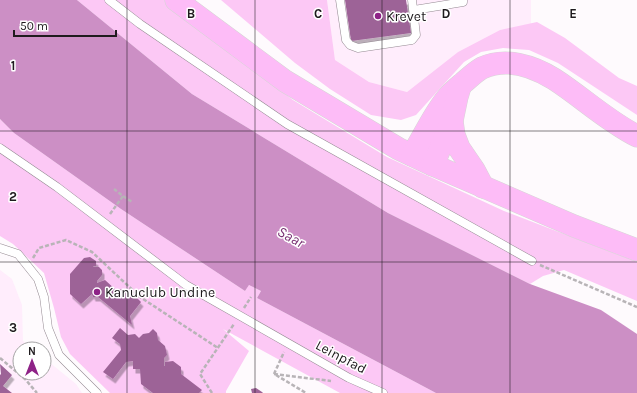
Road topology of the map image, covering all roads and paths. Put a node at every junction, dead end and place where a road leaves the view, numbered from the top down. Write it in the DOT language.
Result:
graph roads {
  1 [pos="110,0"];
  2 [pos="176,0"];
  3 [pos="340,0"];
  4 [pos="412,0"];
  5 [pos="462,0"];
  6 [pos="414,10"];
  7 [pos="463,83"];
  8 [pos="452,121"];
  9 [pos="637,136"];
  10 [pos="0,148"];
  11 [pos="412,155"];
  12 [pos="433,165"];
  13 [pos="483,187"];
  14 [pos="114,189"];
  15 [pos="123,196"];
  16 [pos="132,202"];
  17 [pos="110,214"];
  18 [pos="0,248"];
  19 [pos="637,250"];
  20 [pos="532,261"];
  21 [pos="28,267"];
  22 [pos="637,307"];
  23 [pos="288,343"];
  24 [pos="0,358"];
  25 [pos="274,374"];
  26 [pos="336,381"];
  27 [pos="37,393"];
  28 [pos="97,393"];
  29 [pos="212,393"];
  30 [pos="306,393"];
  31 [pos="383,393"];
  1 -- 20 [label="lane"];
  2 -- 11 [label="main road"];
  3 -- 6 [label="lane"];
  4 -- 6 [label="lane"];
  5 -- 6 [label="lane"];
  7 -- 8 [label="main road"];
  7 -- 9 [label="main road"];
  7 -- 11 [label="main road"];
  8 -- 12 [label="main road"];
  8 -- 13 [label="main road"];
  10 -- 23 [label="lane, Leinpfad"];
  11 -- 12 [label="main road"];
  12 -- 13 [label="main road"];
  13 -- 19 [label="main road"];
  14 -- 15 [label="path"];
  15 -- 16 [label="path"];
  15 -- 17 [label="path"];
  18 -- 21 [label="lane"];
  20 -- 22 [label="path"];
  21 -- 28 [label="lane"];
  21 -- 29 [label="path"];
  23 -- 25 [label="path"];
  23 -- 31 [label="lane, Leinpfad"];
  24 -- 27 [label="path"];
  25 -- 26 [label="path"];
  25 -- 30 [label="path"];
}
